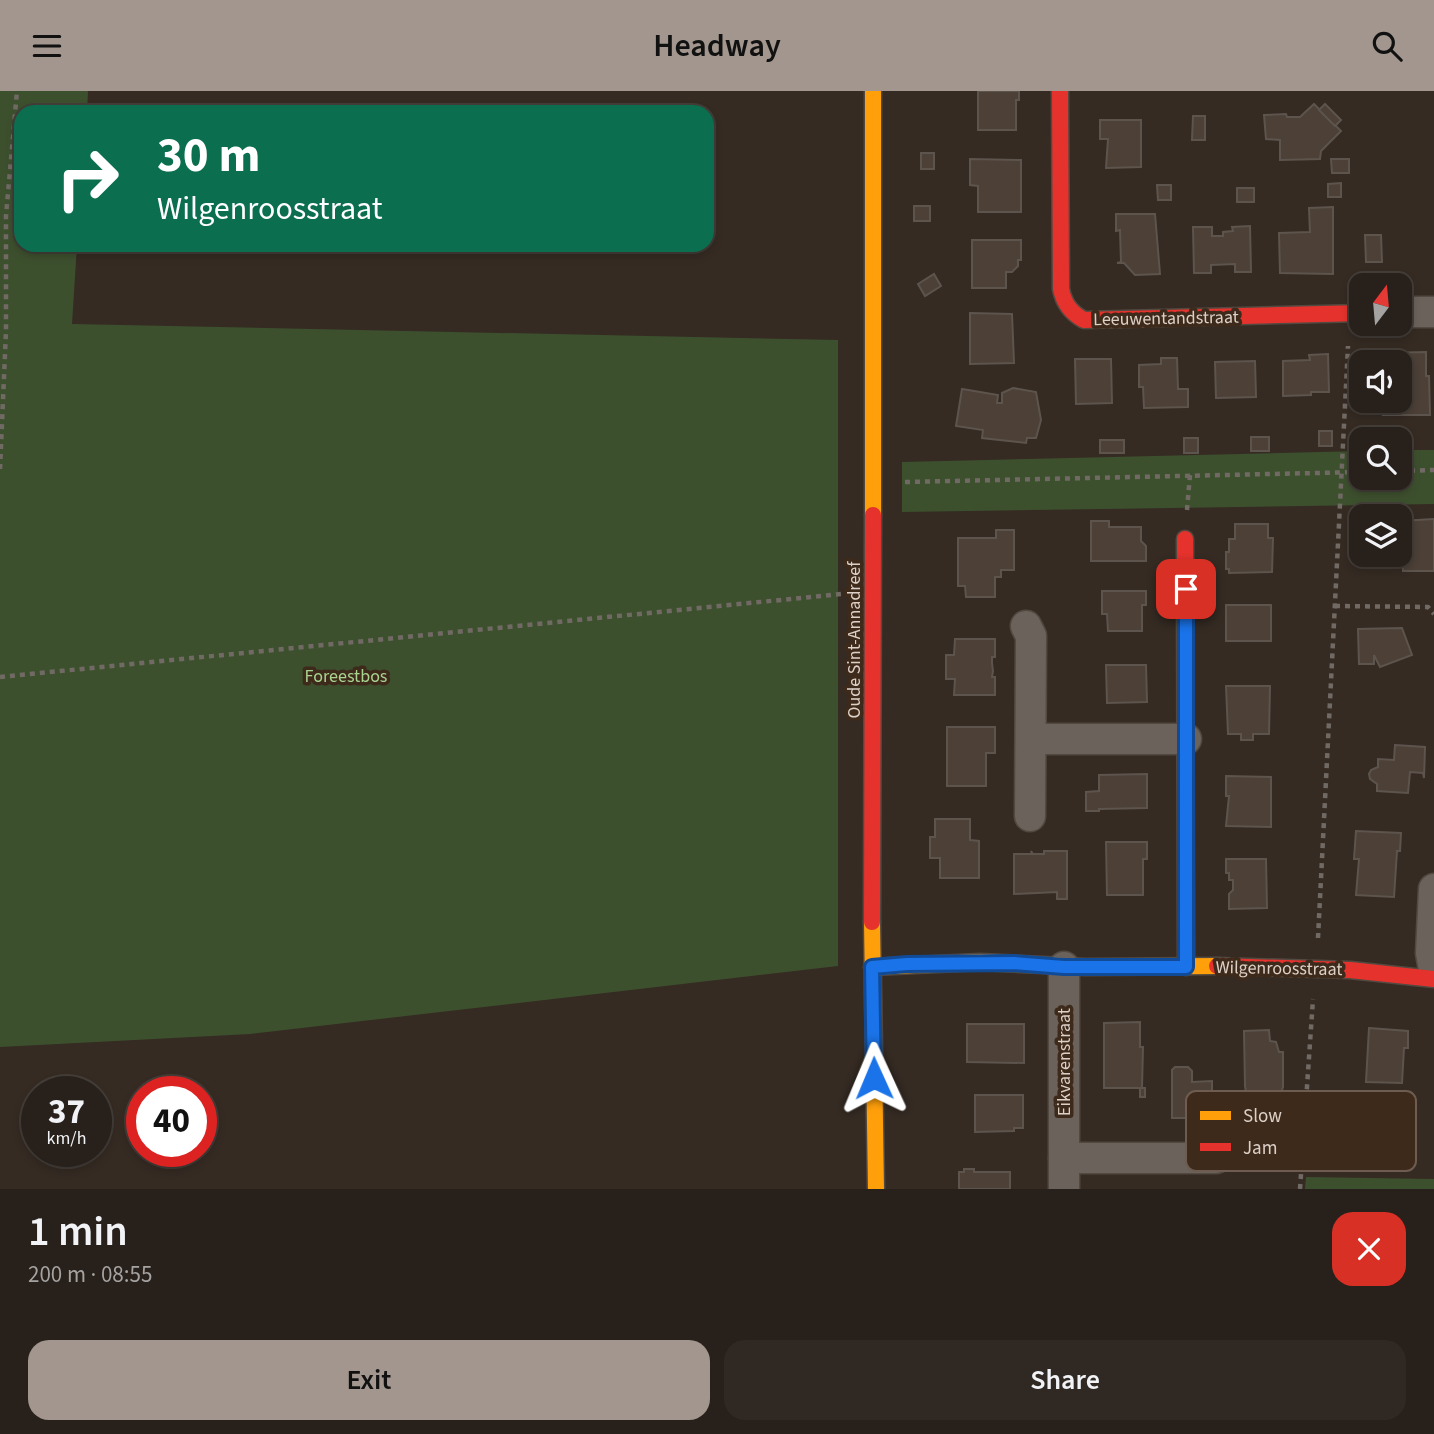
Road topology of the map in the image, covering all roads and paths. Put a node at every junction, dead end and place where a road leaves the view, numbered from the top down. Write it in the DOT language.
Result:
graph roads {
  1 [pos="873,91"];
  2 [pos="1060,91"];
  3 [pos="14,125"];
  4 [pos="6,216"];
  5 [pos="0,228"];
  6 [pos="1412,312"];
  7 [pos="1434,312"];
  8 [pos="1349,313"];
  9 [pos="1354,336"];
  10 [pos="0,469"];
  11 [pos="1434,470"];
  12 [pos="1412,471"];
  13 [pos="1342,472"];
  14 [pos="1349,472"];
  15 [pos="873,482"];
  16 [pos="1185,539"];
  17 [pos="873,591"];
  18 [pos="1335,606"];
  19 [pos="1434,614"];
  20 [pos="1026,626"];
  21 [pos="0,677"];
  22 [pos="1031,739"];
  23 [pos="1186,739"];
  24 [pos="1030,816"];
  25 [pos="1434,888"];
  26 [pos="872,967"];
  27 [pos="1064,967"];
  28 [pos="1186,967"];
  29 [pos="1315,967"];
  30 [pos="1434,970"];
  31 [pos="1434,979"];
  32 [pos="1307,1091"];
  33 [pos="1064,1158"];
  34 [pos="1186,1158"];
  35 [pos="1302,1171"];
  36 [pos="876,1189"];
  37 [pos="1065,1189"];
  38 [pos="1300,1189"];
  1 -- 15 [label="street, Oude Sint-Annadreef"];
  2 -- 8 [label="street, Leeuwentandstraat"];
  3 -- 4 [label="path"];
  4 -- 5 [label="path"];
  4 -- 10 [label="path"];
  6 -- 7 [label="street"];
  9 -- 13 [label="path"];
  11 -- 12 [label="path"];
  13 -- 14 [label="path"];
  13 -- 15 [label="path"];
  13 -- 18 [label="path"];
  15 -- 17 [label="street, Oude Sint-Annadreef"];
  16 -- 23 [label="street"];
  17 -- 21 [label="path"];
  17 -- 26 [label="street, Oude Sint-Annadreef"];
  18 -- 19 [label="path"];
  18 -- 29 [label="path"];
  20 -- 22 [label="street"];
  22 -- 23 [label="street"];
  22 -- 24 [label="street"];
  23 -- 28 [label="street"];
  25 -- 30 [label="street"];
  26 -- 27 [label="street, Wilgenroosstraat"];
  26 -- 36 [label="street, Oude Sint-Annadreef"];
  27 -- 28 [label="street, Wilgenroosstraat"];
  27 -- 33 [label="street, Eikvarenstraat"];
  28 -- 29 [label="street, Wilgenroosstraat"];
  29 -- 31 [label="street, Wilgenroosstraat"];
  29 -- 32 [label="path"];
  33 -- 34 [label="street"];
  33 -- 37 [label="street, Eikvarenstraat"];
  35 -- 38 [label="path"];
}
